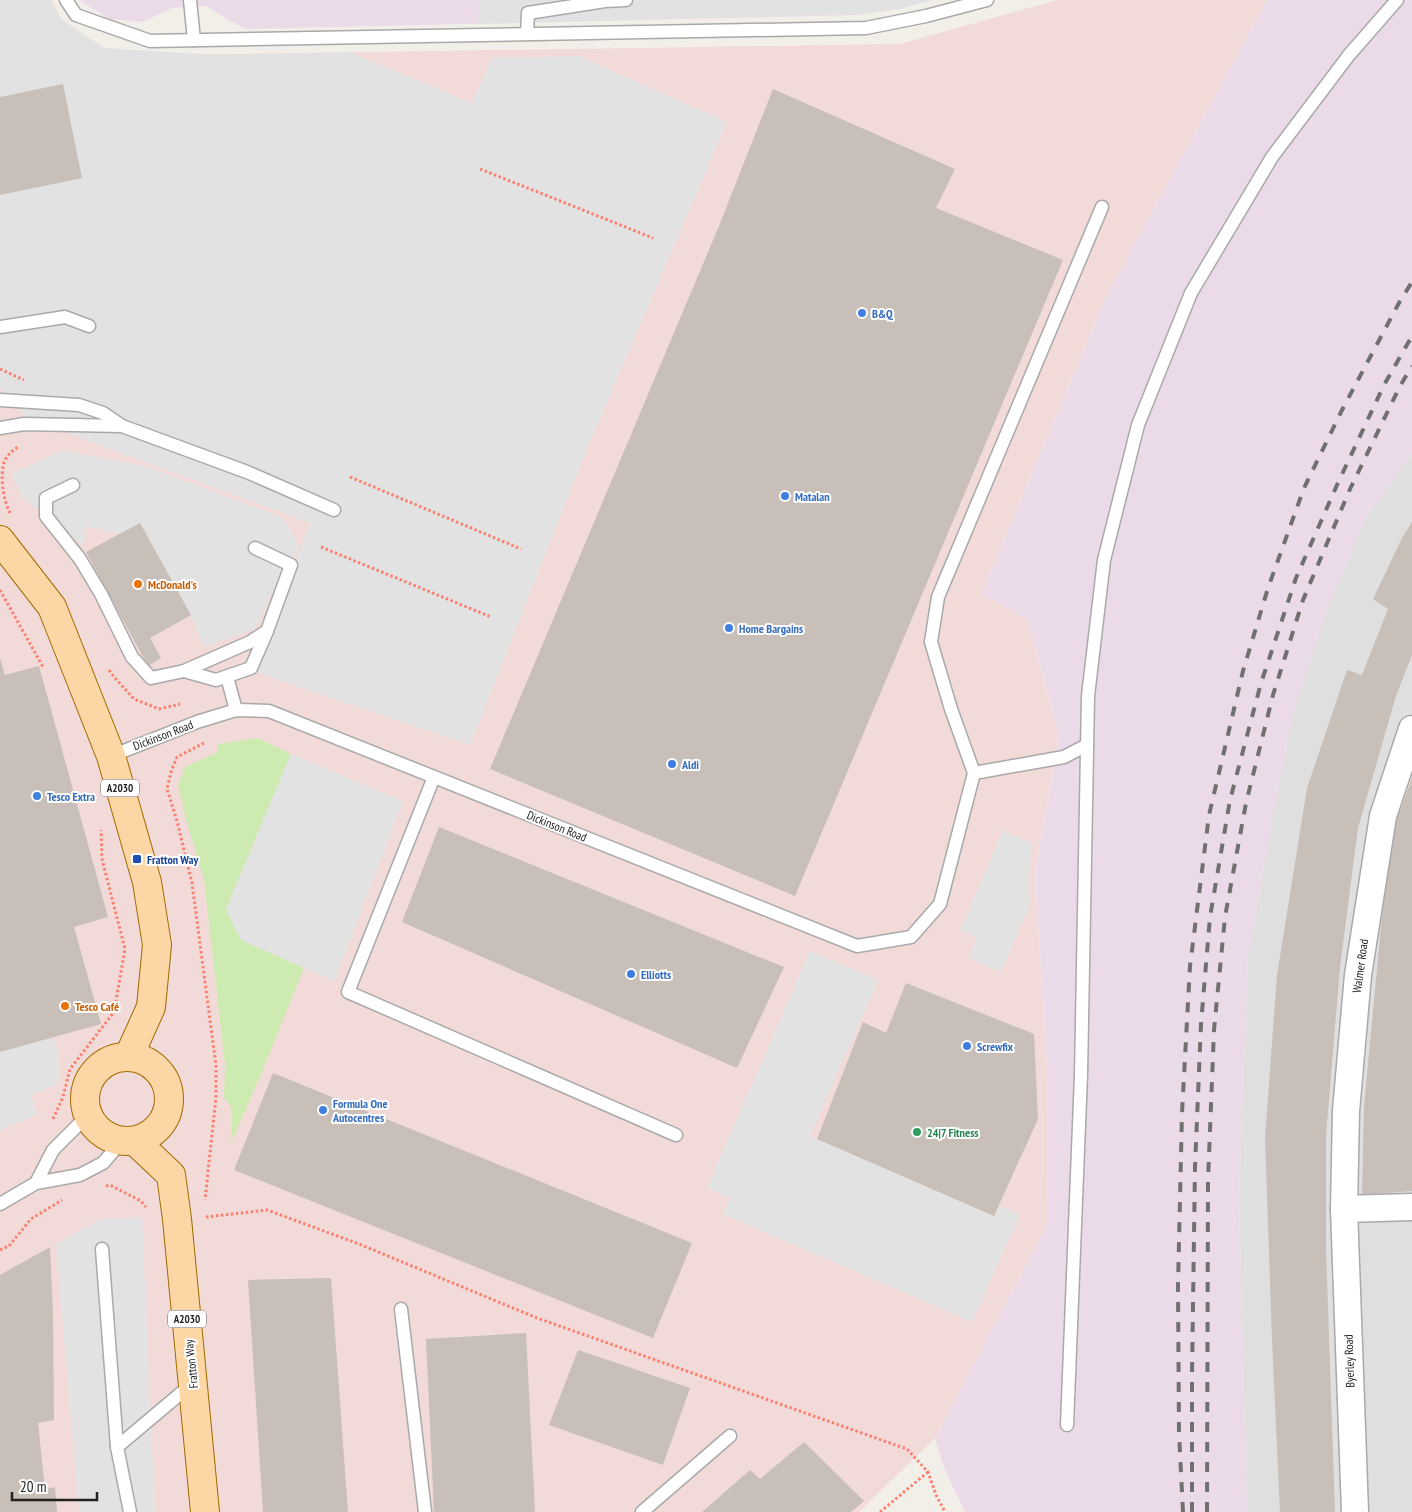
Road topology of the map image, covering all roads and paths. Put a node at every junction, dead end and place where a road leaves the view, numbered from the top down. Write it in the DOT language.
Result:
graph roads {
  1 [pos="66,0"];
  2 [pos="190,0"];
  3 [pos="626,0"];
  4 [pos="987,0"];
  5 [pos="1396,0"];
  6 [pos="527,34"];
  7 [pos="194,40"];
  8 [pos="480,170"];
  9 [pos="1102,207"];
  10 [pos="653,238"];
  11 [pos="89,326"];
  12 [pos="0,328"];
  13 [pos="0,369"];
  14 [pos="24,380"];
  15 [pos="0,400"];
  16 [pos="122,426"];
  17 [pos="0,428"];
  18 [pos="350,477"];
  19 [pos="72,486"];
  20 [pos="334,510"];
  21 [pos="0,540"];
  22 [pos="321,547"];
  23 [pos="255,548"];
  24 [pos="521,549"];
  25 [pos="0,590"];
  26 [pos="491,617"];
  27 [pos="267,630"];
  28 [pos="43,668"];
  29 [pos="184,671"];
  30 [pos="227,677"];
  31 [pos="236,710"];
  32 [pos="1412,729"];
  33 [pos="204,744"];
  34 [pos="1087,745"];
  35 [pos="111,756"];
  36 [pos="974,773"];
  37 [pos="434,777"];
  38 [pos="101,824"];
  39 [pos="129,1056"];
  40 [pos="87,1116"];
  41 [pos="52,1120"];
  42 [pos="676,1135"];
  43 [pos="128,1141"];
  44 [pos="36,1183"];
  45 [pos="102,1188"];
  46 [pos="66,1198"];
  47 [pos="0,1204"];
  48 [pos="1412,1206"];
  49 [pos="204,1208"];
  50 [pos="1344,1209"];
  51 [pos="151,1214"];
  52 [pos="203,1218"];
  53 [pos="102,1249"];
  54 [pos="0,1250"];
  55 [pos="402,1309"];
  56 [pos="193,1383"];
  57 [pos="1066,1425"];
  58 [pos="730,1436"];
  59 [pos="117,1447"];
  60 [pos="928,1472"];
  61 [pos="130,1512"];
  62 [pos="205,1512"];
  63 [pos="425,1512"];
  64 [pos="642,1512"];
  65 [pos="880,1512"];
  66 [pos="945,1512"];
  67 [pos="1354,1512"];
  1 -- 7 [label="lane"];
  2 -- 7 [label="lane"];
  3 -- 6 [label="lane"];
  4 -- 6 [label="lane"];
  5 -- 34 [label="lane"];
  6 -- 7 [label="lane"];
  8 -- 10 [label="path"];
  9 -- 36 [label="lane"];
  11 -- 12 [label="lane"];
  13 -- 14 [label="path"];
  15 -- 16 [label="lane"];
  16 -- 17 [label="lane"];
  16 -- 20 [label="lane"];
  18 -- 24 [label="path"];
  19 -- 29 [label="lane"];
  21 -- 35 [label="main road, A2030"];
  22 -- 26 [label="path"];
  23 -- 27 [label="lane"];
  25 -- 28 [label="path"];
  27 -- 29 [label="lane"];
  27 -- 30 [label="lane"];
  29 -- 30 [label="lane"];
  30 -- 31 [label="lane"];
  31 -- 35 [label="lane, Dickinson Road"];
  31 -- 37 [label="lane, Dickinson Road"];
  32 -- 50 [label="street, Walmer Road"];
  33 -- 49 [label="path"];
  34 -- 36 [label="lane"];
  34 -- 57 [label="lane"];
  35 -- 39 [label="main road, A2030"];
  36 -- 37 [label="lane, Dickinson Road"];
  37 -- 42 [label="lane"];
  38 -- 41 [label="path"];
  39 -- 40 [label="main road"];
  39 -- 43 [label="main road"];
  40 -- 43 [label="main road, Fratton Way / A2030"];
  40 -- 44 [label="lane"];
  43 -- 44 [label="lane"];
  43 -- 56 [label="main road, Fratton Way / A2030"];
  44 -- 47 [label="lane"];
  45 -- 51 [label="path"];
  46 -- 54 [label="path"];
  48 -- 50 [label="street"];
  50 -- 67 [label="street, Byerley Road"];
  52 -- 60 [label="path"];
  53 -- 59 [label="lane"];
  55 -- 63 [label="lane"];
  56 -- 59 [label="lane"];
  56 -- 62 [label="main road, Fratton Way / A2030"];
  58 -- 64 [label="lane"];
  59 -- 61 [label="lane"];
  60 -- 65 [label="path"];
  60 -- 66 [label="path"];
}
